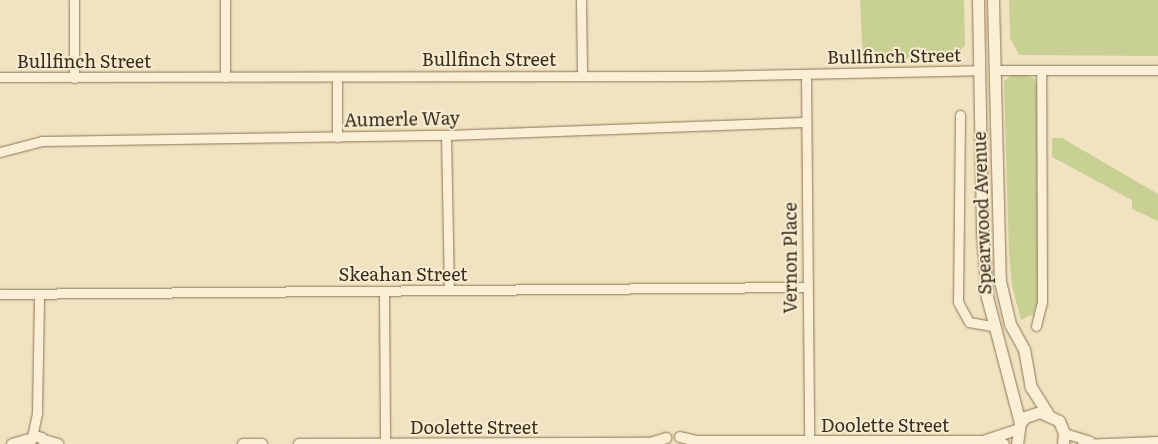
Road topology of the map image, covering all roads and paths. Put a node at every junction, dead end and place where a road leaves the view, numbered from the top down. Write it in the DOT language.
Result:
graph roads {
  1 [pos="74,0"];
  2 [pos="225,0"];
  3 [pos="581,0"];
  4 [pos="978,0"];
  5 [pos="993,0"];
  6 [pos="978,70"];
  7 [pos="994,70"];
  8 [pos="1042,70"];
  9 [pos="1158,70"];
  10 [pos="806,74"];
  11 [pos="582,75"];
  12 [pos="337,76"];
  13 [pos="0,77"];
  14 [pos="225,77"];
  15 [pos="74,78"];
  16 [pos="960,115"];
  17 [pos="805,122"];
  18 [pos="446,135"];
  19 [pos="337,137"];
  20 [pos="0,152"];
  21 [pos="806,287"];
  22 [pos="449,290"];
  23 [pos="384,291"];
  24 [pos="0,294"];
  25 [pos="39,294"];
  26 [pos="992,326"];
  27 [pos="1036,326"];
  28 [pos="1048,414"];
  29 [pos="1018,427"];
  30 [pos="1063,439"];
  31 [pos="37,440"];
  32 [pos="665,441"];
  33 [pos="681,441"];
  34 [pos="983,441"];
  35 [pos="1158,441"];
  36 [pos="809,442"];
  37 [pos="1093,442"];
  38 [pos="385,443"];
  39 [pos="651,443"];
  40 [pos="695,443"];
  41 [pos="12,444"];
  42 [pos="58,444"];
  43 [pos="243,444"];
  44 [pos="260,444"];
  45 [pos="299,444"];
  46 [pos="1004,444"];
  47 [pos="1017,444"];
  48 [pos="1082,444"];
  1 -- 15 [label="street"];
  2 -- 14 [label="street"];
  3 -- 11 [label="street"];
  4 -- 6 [label="main road, Spearwood Avenue"];
  5 -- 7 [label="main road, Spearwood Avenue"];
  6 -- 10 [label="street, Bullfinch Street"];
  6 -- 26 [label="main road, Spearwood Avenue"];
  7 -- 8 [label="street"];
  7 -- 28 [label="main road, Spearwood Avenue"];
  8 -- 9 [label="street"];
  8 -- 27 [label="street"];
  10 -- 11 [label="street, Bullfinch Street"];
  10 -- 17 [label="street, Vernon Place"];
  11 -- 12 [label="street, Bullfinch Street"];
  12 -- 14 [label="street, Bullfinch Street"];
  12 -- 19 [label="street"];
  13 -- 15 [label="street, Bullfinch Street"];
  14 -- 15 [label="street, Bullfinch Street"];
  16 -- 26 [label="street, Spearwood Avenue"];
  17 -- 18 [label="street, Aumerle Way"];
  17 -- 21 [label="street, Vernon Place"];
  18 -- 19 [label="street, Aumerle Way"];
  18 -- 22 [label="street"];
  19 -- 20 [label="street, Aumerle Way"];
  21 -- 22 [label="street, Skeahan Street"];
  21 -- 36 [label="street, Vernon Place"];
  22 -- 23 [label="street, Skeahan Street"];
  23 -- 25 [label="street, Skeahan Street"];
  23 -- 38 [label="street"];
  24 -- 25 [label="street, Skeahan Street"];
  25 -- 31 [label="street"];
  26 -- 29 [label="main road, Spearwood Avenue"];
  28 -- 29 [label="main road"];
  28 -- 30 [label="main road, Spearwood Avenue"];
  29 -- 34 [label="street, Doolette Street"];
  29 -- 47 [label="main road, Spearwood Avenue"];
  30 -- 37 [label="street"];
  31 -- 41 [label="street"];
  31 -- 42 [label="street"];
  32 -- 33 [label="street, Doolette Street"];
  32 -- 39 [label="street, Doolette Street"];
  33 -- 40 [label="street, Doolette Street"];
  34 -- 36 [label="street, Doolette Street"];
  34 -- 46 [label="street, Doolette Street"];
  35 -- 37 [label="street"];
  36 -- 40 [label="street, Doolette Street"];
  37 -- 48 [label="street"];
  38 -- 39 [label="street, Doolette Street"];
  38 -- 45 [label="street, Doolette Street"];
  43 -- 44 [label="street"];
}
